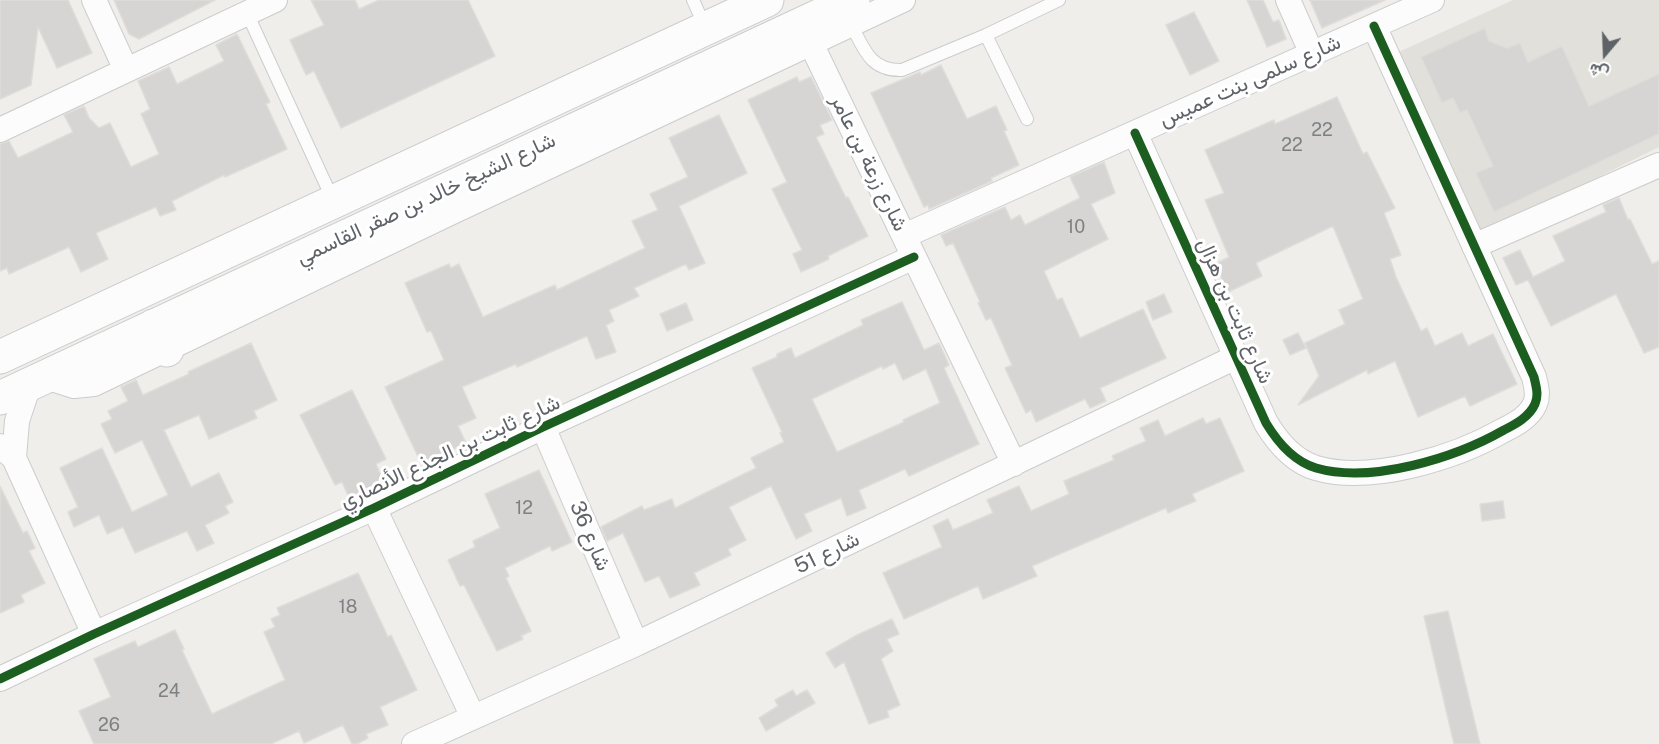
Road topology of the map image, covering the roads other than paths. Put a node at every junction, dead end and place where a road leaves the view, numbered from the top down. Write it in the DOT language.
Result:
graph roads {
  1 [pos="94,0"];
  2 [pos="275,0"];
  3 [pos="767,0"];
  4 [pos="903,0"];
  5 [pos="1059,0"];
  6 [pos="1288,0"];
  7 [pos="1432,0"];
  8 [pos="852,12"];
  9 [pos="246,13"];
  10 [pos="699,14"];
  11 [pos="1374,26"];
  12 [pos="806,34"];
  13 [pos="986,35"];
  14 [pos="1312,54"];
  15 [pos="126,70"];
  16 [pos="1027,120"];
  17 [pos="0,130"];
  18 [pos="1135,133"];
  19 [pos="1659,165"];
  20 [pos="334,201"];
  21 [pos="909,246"];
  22 [pos="1474,246"];
  23 [pos="0,357"];
  24 [pos="1236,357"];
  25 [pos="25,387"];
  26 [pos="543,427"];
  27 [pos="7,452"];
  28 [pos="1014,464"];
  29 [pos="374,508"];
  30 [pos="94,634"];
  31 [pos="636,644"];
  32 [pos="0,679"];
  33 [pos="473,717"];
  34 [pos="414,744"];
  1 -- 15 [label="street"];
  2 -- 9 [label="street"];
  3 -- 10 [label="main road, شارع الشيخ خالد بن صقر القاسمي"];
  4 -- 8 [label="street"];
  5 -- 13 [label="lane"];
  6 -- 14 [label="street"];
  7 -- 11 [label="street, شارع سلمى بنت عميس"];
  8 -- 12 [label="main road, شارع الشيخ خالد بن صقر القاسمي"];
  8 -- 13 [label="lane"];
  9 -- 15 [label="street"];
  9 -- 20 [label="lane"];
  10 -- 20 [label="main road, شارع الشيخ خالد بن صقر القاسمي"];
  11 -- 14 [label="street, شارع سلمى بنت عميس"];
  11 -- 22 [label="street, شارع ثابت بن هزال"];
  12 -- 21 [label="street, شارع زرعة بن عامر"];
  12 -- 25 [label="main road, شارع الشيخ خالد بن صقر القاسمي"];
  13 -- 16 [label="lane"];
  14 -- 18 [label="street, شارع سلمى بنت عميس"];
  15 -- 17 [label="street"];
  18 -- 21 [label="street, شارع سلمى بنت عميس"];
  18 -- 24 [label="street, شارع ثابت بن هزال"];
  19 -- 22 [label="street"];
  20 -- 23 [label="main road, شارع الشيخ خالد بن صقر القاسمي"];
  21 -- 26 [label="street, شارع ثابت بن الجذع الأنصاري"];
  21 -- 28 [label="street, شارع زرعة بن عامر"];
  22 -- 24 [label="street, شارع ثابت بن هزال"];
  24 -- 28 [label="street, شارع 51"];
  25 -- 27 [label="street"];
  26 -- 29 [label="street, شارع ثابت بن الجذع الأنصاري"];
  26 -- 31 [label="street, شارع 36"];
  27 -- 30 [label="street"];
  28 -- 31 [label="street, شارع 51"];
  29 -- 30 [label="street, شارع ثابت بن الجذع الأنصاري"];
  29 -- 33 [label="street"];
  30 -- 32 [label="street, شارع ثابت بن الجذع الأنصاري"];
  31 -- 33 [label="street, شارع 51"];
  33 -- 34 [label="street, شارع 51"];
}
